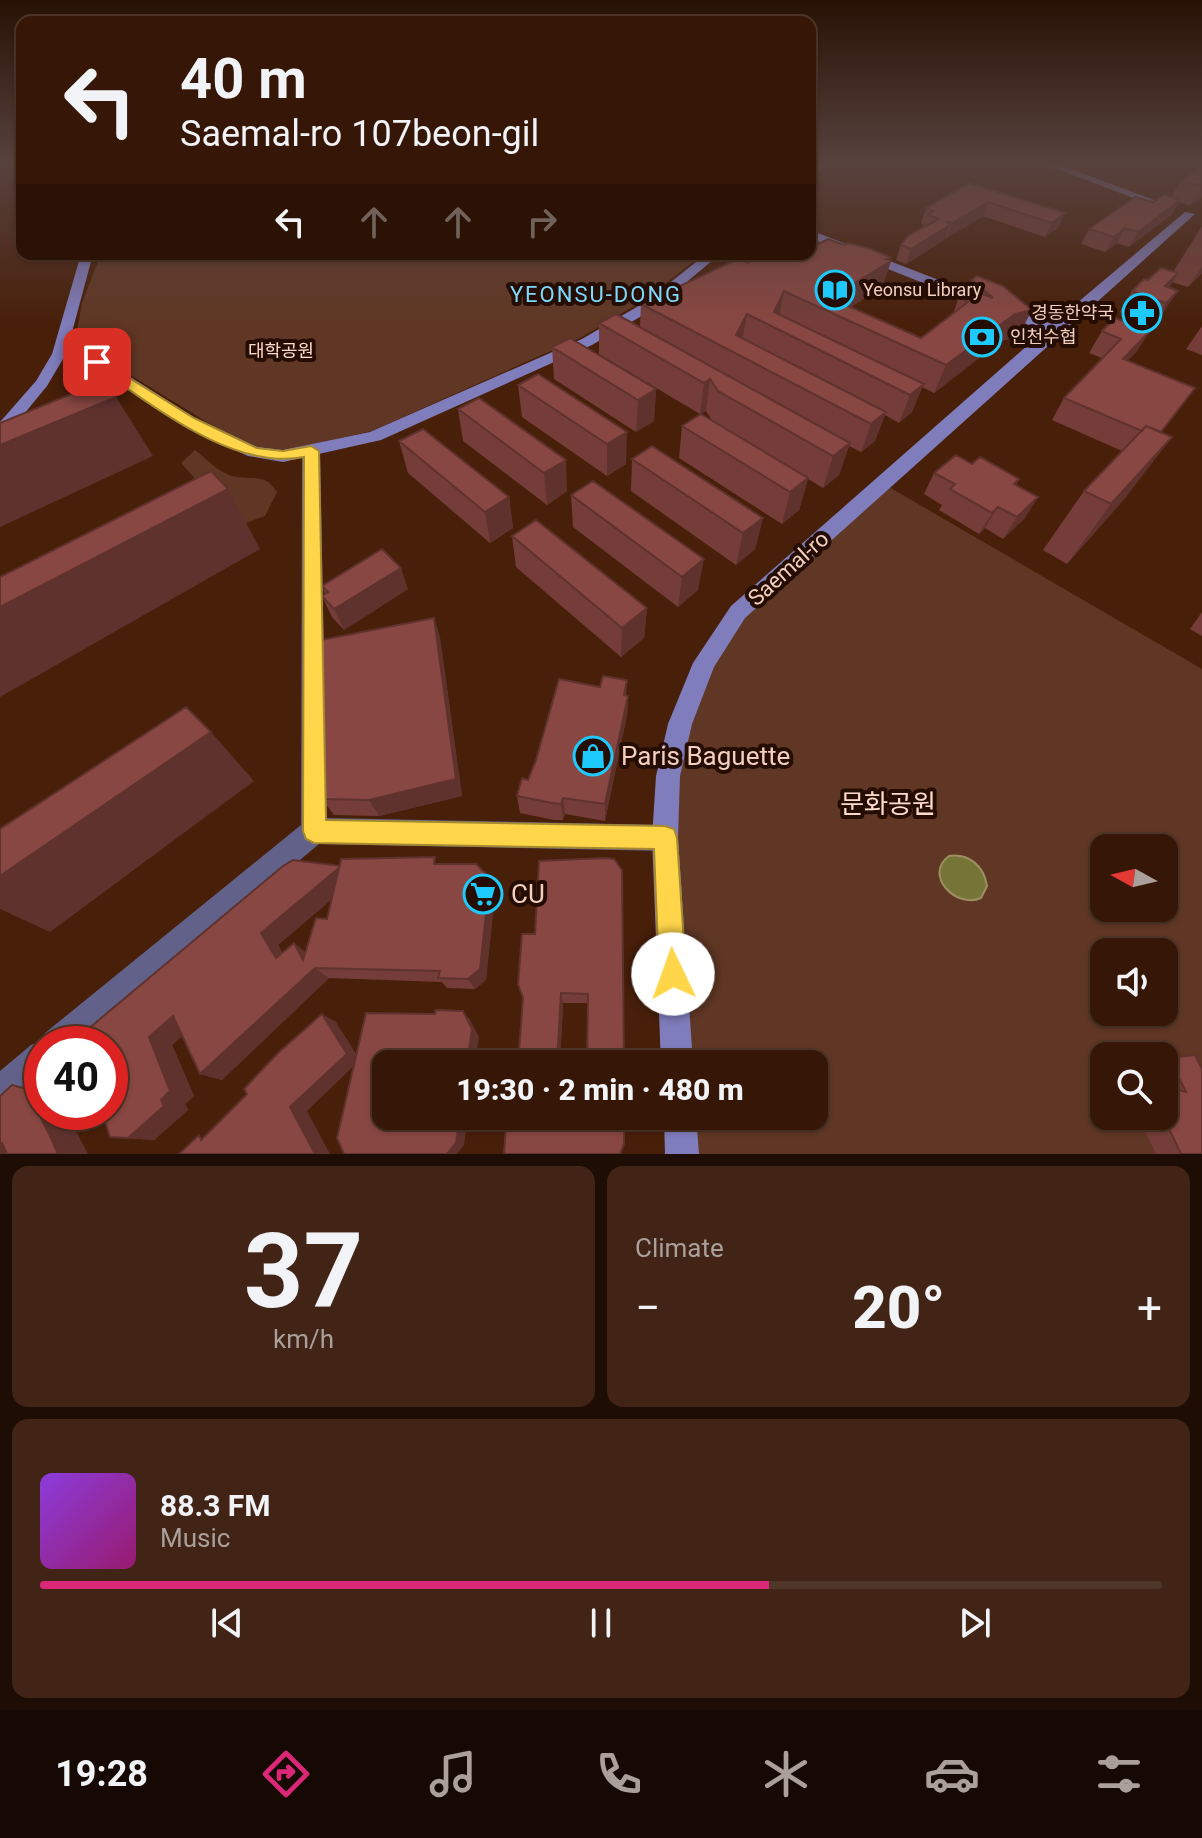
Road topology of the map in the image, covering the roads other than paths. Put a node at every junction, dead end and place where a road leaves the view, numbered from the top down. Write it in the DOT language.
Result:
graph roads {
  1 [pos="1194,218"];
  2 [pos="816,236"];
  3 [pos="85,260"];
  4 [pos="707,260"];
  5 [pos="1054,330"];
  6 [pos="59,354"];
  7 [pos="0,432"];
  8 [pos="311,451"];
  9 [pos="314,831"];
  10 [pos="665,838"];
  11 [pos="78,1026"];
  12 [pos="676,1050"];
  13 [pos="24,1071"];
  14 [pos="0,1092"];
  15 [pos="681,1130"];
  16 [pos="682,1154"];
  1 -- 5 [label="street, Saemal-ro"];
  2 -- 5 [label="street"];
  3 -- 6 [label="street"];
  4 -- 8 [label="street"];
  5 -- 10 [label="street, Saemal-ro"];
  6 -- 7 [label="street"];
  6 -- 8 [label="street"];
  8 -- 9 [label="street"];
  9 -- 10 [label="street"];
  9 -- 11 [label="street"];
  10 -- 12 [label="street, Saemal-ro"];
  13 -- 14 [label="street"];
  15 -- 16 [label="street"];
}
